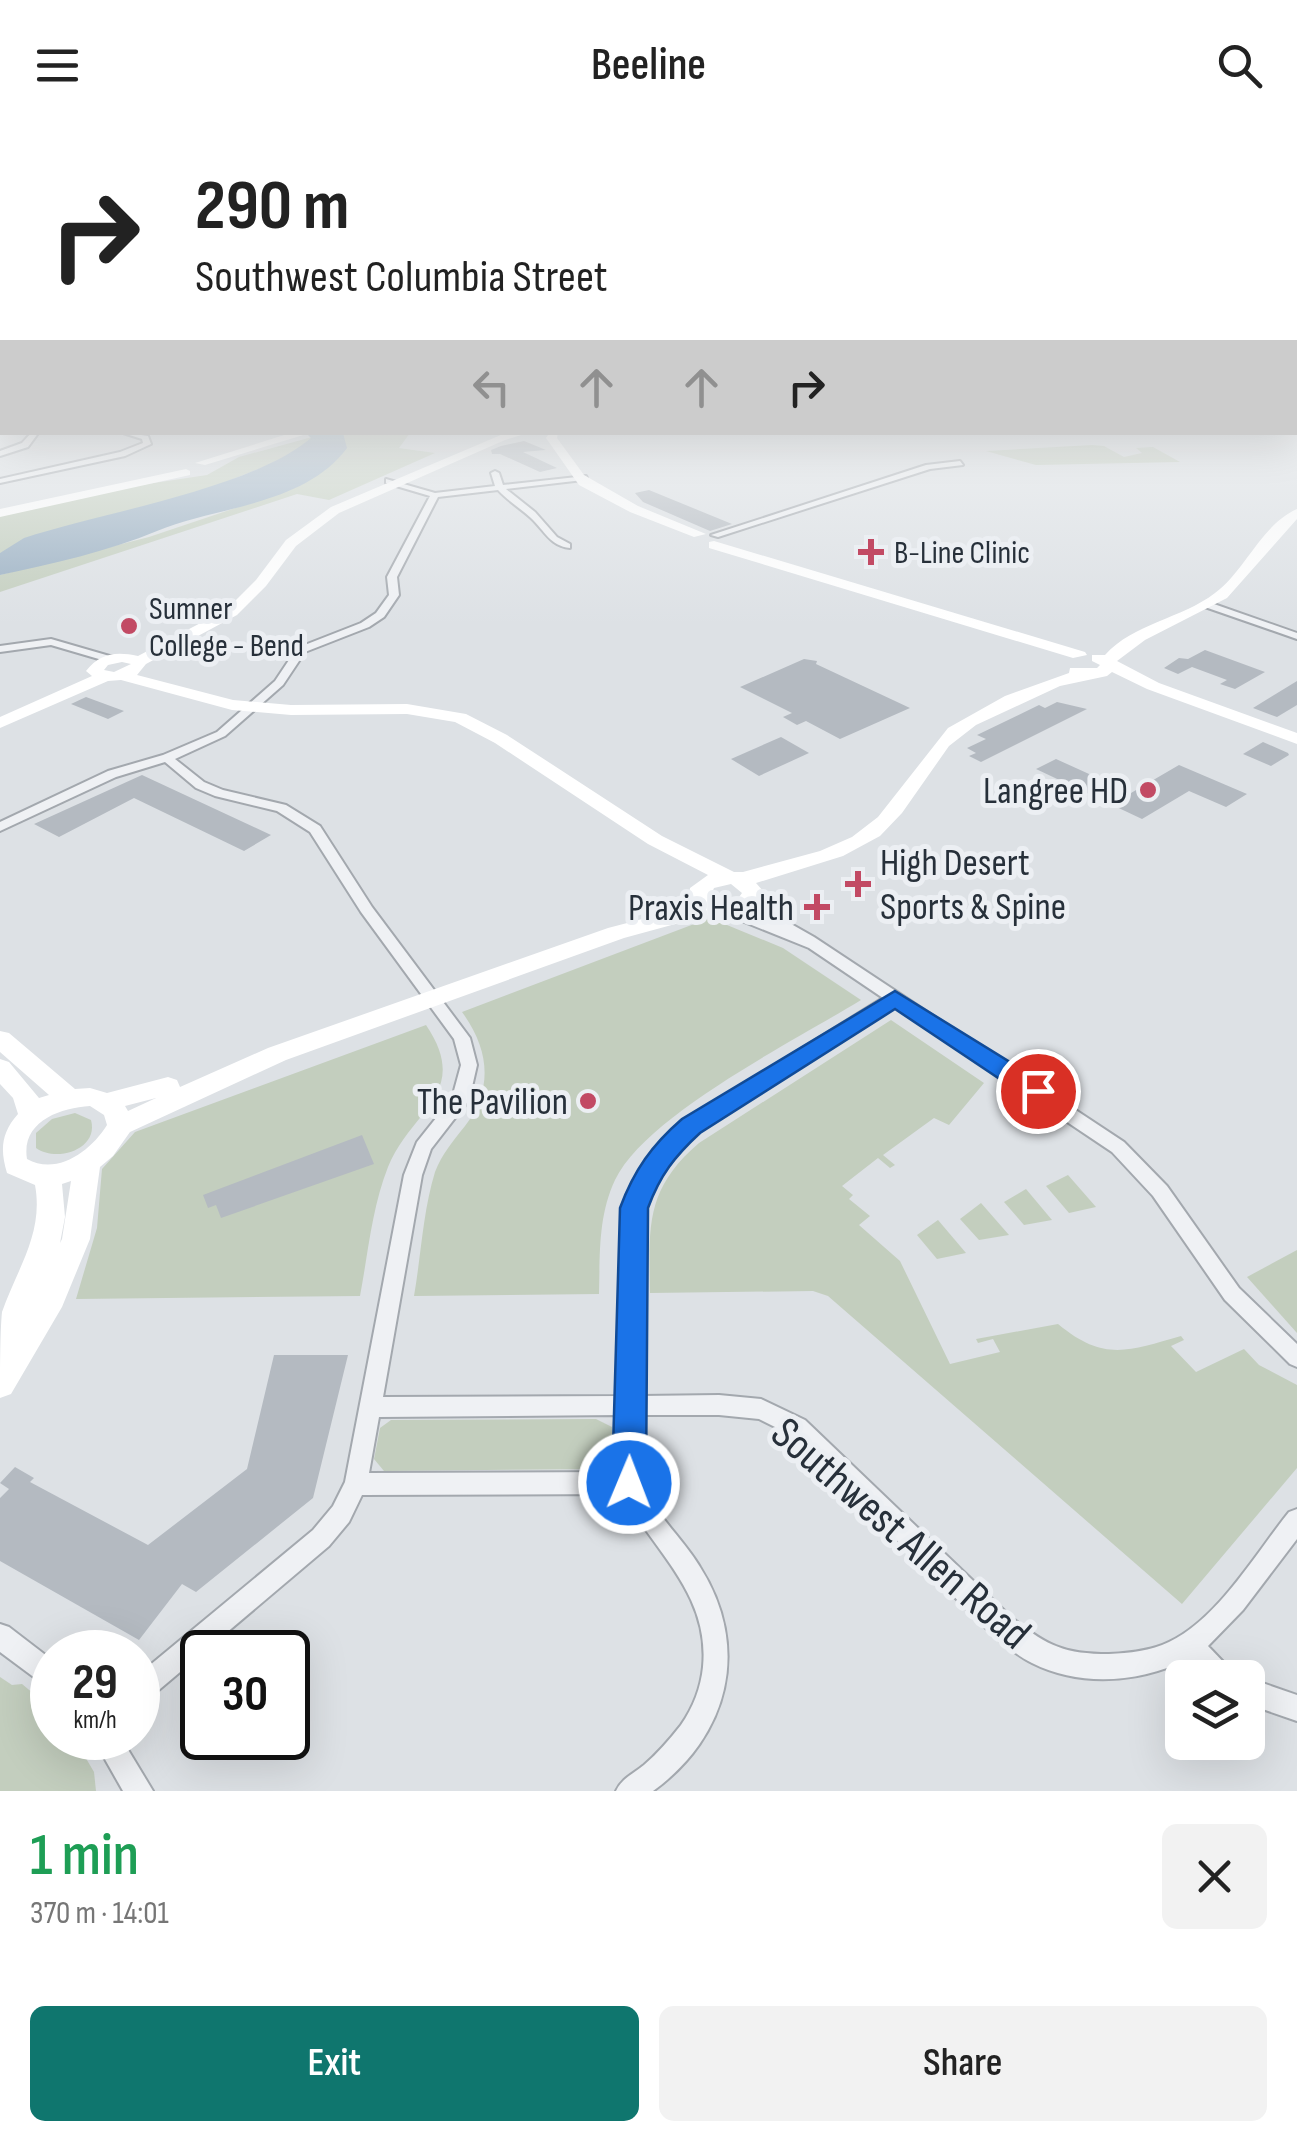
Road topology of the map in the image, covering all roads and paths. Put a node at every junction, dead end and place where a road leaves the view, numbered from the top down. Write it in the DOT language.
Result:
graph roads {
  1 [pos="54,470"];
  2 [pos="203,470"];
  3 [pos="421,470"];
  4 [pos="424,470"];
  5 [pos="574,470"];
  6 [pos="938,470"];
  7 [pos="182,472"];
  8 [pos="495,473"];
  9 [pos="584,478"];
  10 [pos="0,482"];
  11 [pos="393,482"];
  12 [pos="502,489"];
  13 [pos="435,495"];
  14 [pos="0,504"];
  15 [pos="0,513"];
  16 [pos="1297,514"];
  17 [pos="710,538"];
  18 [pos="567,546"];
  19 [pos="869,593"];
  20 [pos="1208,605"];
  21 [pos="952,622"];
  22 [pos="997,631"];
  23 [pos="1297,636"];
  24 [pos="1134,640"];
  25 [pos="0,649"];
  26 [pos="1073,659"];
  27 [pos="116,667"];
  28 [pos="1100,669"];
  29 [pos="1013,699"];
  30 [pos="254,708"];
  31 [pos="0,719"];
  32 [pos="1297,739"];
  33 [pos="167,758"];
  34 [pos="0,826"];
  35 [pos="655,840"];
  36 [pos="806,864"];
  37 [pos="732,878"];
  38 [pos="709,899"];
  39 [pos="752,899"];
  40 [pos="817,947"];
  41 [pos="433,998"];
  42 [pos="895,998"];
  43 [pos="0,1040"];
  44 [pos="0,1068"];
  45 [pos="69,1098"];
  46 [pos="114,1113"];
  47 [pos="31,1114"];
  48 [pos="6,1152"];
  49 [pos="88,1163"];
  50 [pos="46,1174"];
  51 [pos="0,1344"];
  52 [pos="1297,1358"];
  53 [pos="0,1384"];
  54 [pos="630,1406"];
  55 [pos="370,1407"];
  56 [pos="629,1483"];
  57 [pos="356,1484"];
  58 [pos="1297,1520"];
  59 [pos="0,1636"];
  60 [pos="1189,1645"];
  61 [pos="30,1658"];
  62 [pos="1204,1660"];
  63 [pos="160,1673"];
  64 [pos="1265,1697"];
  65 [pos="1297,1708"];
  66 [pos="120,1760"];
  67 [pos="140,1791"];
  68 [pos="630,1791"];
  1 -- 10 [label="street"];
  2 -- 7 [label="street"];
  3 -- 11 [label="street"];
  4 -- 11 [label="street"];
  5 -- 9 [label="street"];
  6 -- 17 [label="street"];
  7 -- 14 [label="street"];
  7 -- 15 [label="street"];
  8 -- 12 [label="street"];
  9 -- 12 [label="street"];
  9 -- 17 [label="street"];
  11 -- 13 [label="street"];
  11 -- 27 [label="street"];
  12 -- 13 [label="street"];
  12 -- 18 [label="street"];
  13 -- 30 [label="street"];
  16 -- 20 [label="street"];
  17 -- 19 [label="street"];
  19 -- 21 [label="street"];
  19 -- 22 [label="street"];
  20 -- 23 [label="street"];
  20 -- 24 [label="street"];
  21 -- 22 [label="street"];
  21 -- 26 [label="street"];
  22 -- 26 [label="street"];
  24 -- 26 [label="street"];
  24 -- 28 [label="street"];
  25 -- 27 [label="street"];
  26 -- 28 [label="street"];
  26 -- 29 [label="street"];
  27 -- 30 [label="street"];
  27 -- 31 [label="street"];
  28 -- 29 [label="street"];
  28 -- 32 [label="street"];
  29 -- 36 [label="street"];
  30 -- 33 [label="street"];
  30 -- 35 [label="street"];
  33 -- 34 [label="street"];
  33 -- 41 [label="street"];
  35 -- 37 [label="street"];
  35 -- 38 [label="street"];
  36 -- 37 [label="street"];
  36 -- 39 [label="street"];
  37 -- 38 [label="street"];
  37 -- 39 [label="street"];
  38 -- 39 [label="street"];
  38 -- 40 [label="street"];
  38 -- 41 [label="street"];
  39 -- 40 [label="street"];
  40 -- 42 [label="street"];
  41 -- 46 [label="street"];
  41 -- 55 [label="street"];
  42 -- 52 [label="street"];
  42 -- 54 [label="street"];
  43 -- 45 [label="street"];
  44 -- 47 [label="street"];
  45 -- 46 [label="street"];
  45 -- 47 [label="street"];
  46 -- 49 [label="street"];
  47 -- 48 [label="street"];
  48 -- 50 [label="street"];
  49 -- 50 [label="street"];
  49 -- 53 [label="street"];
  50 -- 51 [label="street"];
  54 -- 55 [label="street, Southwest Allen Road"];
  54 -- 56 [label="street"];
  54 -- 60 [label="street, Southwest Allen Road"];
  55 -- 57 [label="street"];
  56 -- 57 [label="street"];
  56 -- 68 [label="street"];
  57 -- 63 [label="street"];
  58 -- 60 [label="street"];
  59 -- 61 [label="street"];
  60 -- 62 [label="street"];
  64 -- 65 [label="street"];
  66 -- 67 [label="street"];
}
